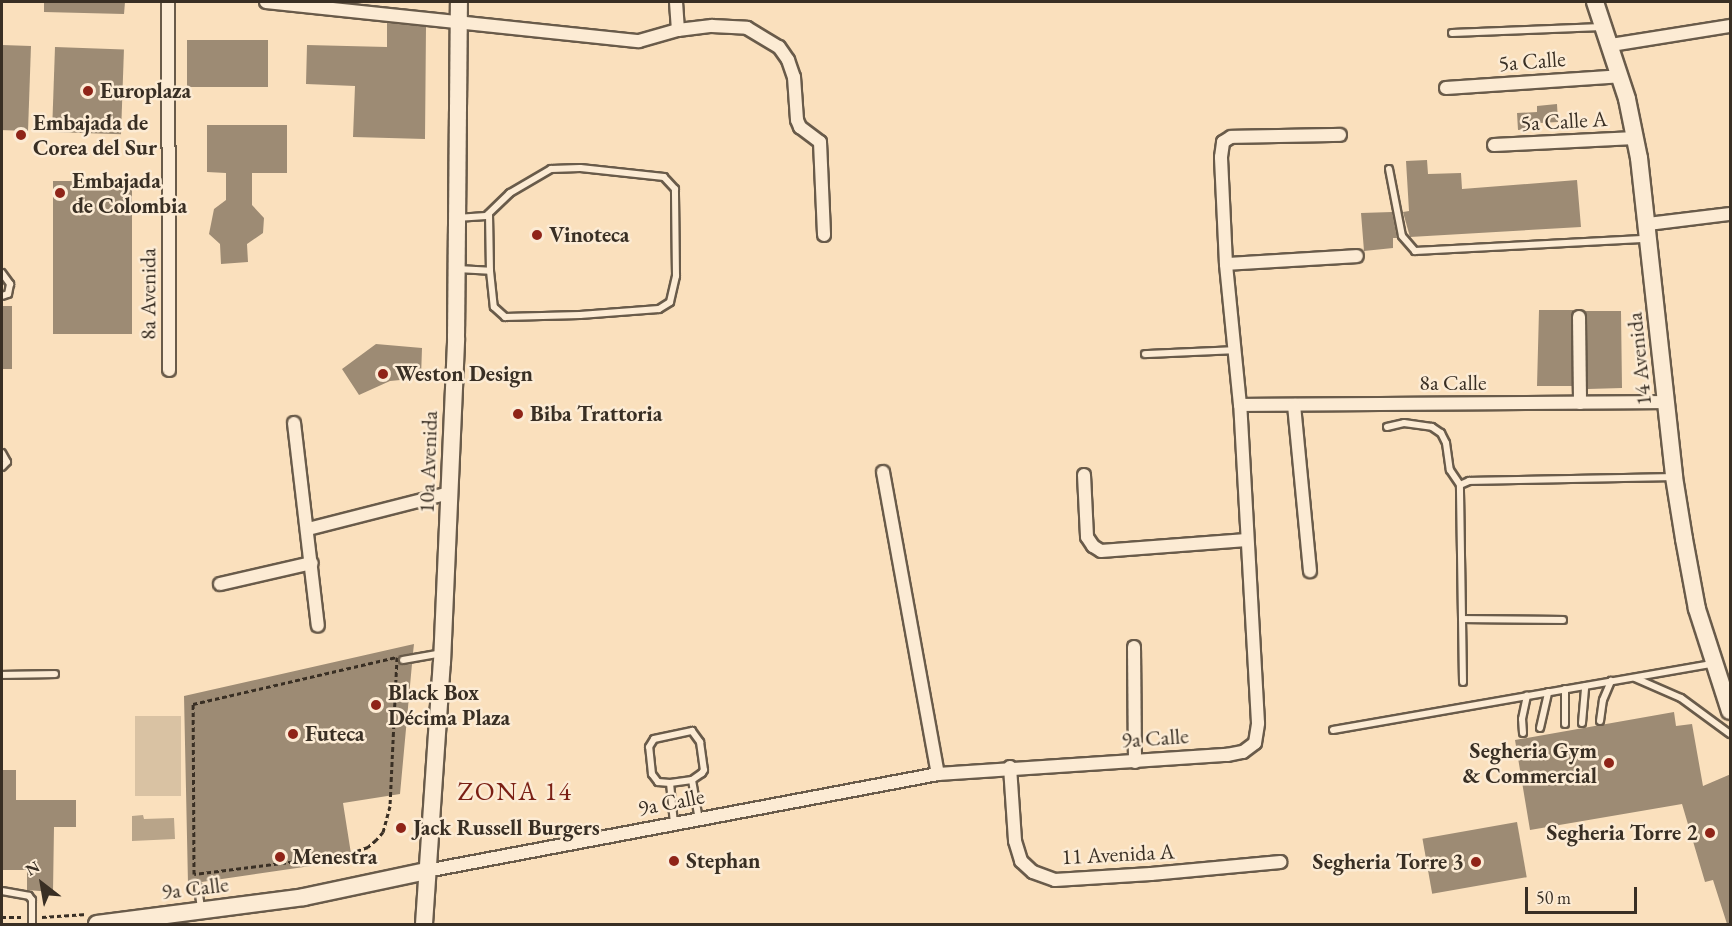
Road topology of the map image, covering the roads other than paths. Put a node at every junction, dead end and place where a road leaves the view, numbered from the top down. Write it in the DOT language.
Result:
graph roads {
  1 [pos="168,2"];
  2 [pos="266,2"];
  3 [pos="459,2"];
  4 [pos="676,2"];
  5 [pos="1595,2"];
  6 [pos="459,23"];
  7 [pos="1731,26"];
  8 [pos="1604,27"];
  9 [pos="678,30"];
  10 [pos="1452,33"];
  11 [pos="1611,45"];
  12 [pos="1620,76"];
  13 [pos="1446,88"];
  14 [pos="1340,135"];
  15 [pos="1635,138"];
  16 [pos="1494,145"];
  17 [pos="1389,169"];
  18 [pos="489,214"];
  19 [pos="1731,214"];
  20 [pos="457,219"];
  21 [pos="1649,232"];
  22 [pos="824,235"];
  23 [pos="1357,256"];
  24 [pos="1226,264"];
  25 [pos="457,269"];
  26 [pos="490,271"];
  27 [pos="2,273"];
  28 [pos="2,296"];
  29 [pos="1579,317"];
  30 [pos="1235,350"];
  31 [pos="1145,354"];
  32 [pos="169,370"];
  33 [pos="1666,402"];
  34 [pos="1580,403"];
  35 [pos="1240,405"];
  36 [pos="1294,405"];
  37 [pos="294,423"];
  38 [pos="1387,427"];
  39 [pos="2,453"];
  40 [pos="2,468"];
  41 [pos="883,472"];
  42 [pos="1084,475"];
  43 [pos="1674,477"];
  44 [pos="1460,485"];
  45 [pos="449,493"];
  46 [pos="308,530"];
  47 [pos="1246,540"];
  48 [pos="312,563"];
  49 [pos="1310,572"];
  50 [pos="220,584"];
  51 [pos="1462,619"];
  52 [pos="1563,620"];
  53 [pos="318,626"];
  54 [pos="1134,647"];
  55 [pos="446,659"];
  56 [pos="403,660"];
  57 [pos="1713,664"];
  58 [pos="55,674"];
  59 [pos="2,675"];
  60 [pos="1634,677"];
  61 [pos="1611,681"];
  62 [pos="1463,682"];
  63 [pos="1585,686"];
  64 [pos="1565,689"];
  65 [pos="1548,692"];
  66 [pos="1527,696"];
  67 [pos="1731,711"];
  68 [pos="1600,721"];
  69 [pos="1581,723"];
  70 [pos="1565,724"];
  71 [pos="1540,728"];
  72 [pos="1333,730"];
  73 [pos="1524,733"];
  74 [pos="1731,734"];
  75 [pos="1135,762"];
  76 [pos="1010,767"];
  77 [pos="938,774"];
  78 [pos="692,780"];
  79 [pos="670,783"];
  80 [pos="699,820"];
  81 [pos="674,824"];
  82 [pos="1280,862"];
  83 [pos="426,872"];
  84 [pos="198,887"];
  85 [pos="2,891"];
  86 [pos="201,909"];
  87 [pos="95,919"];
  88 [pos="164,919"];
  89 [pos="33,924"];
  90 [pos="424,924"];
  1 -- 32 [label="street, 8a Avenida"];
  2 -- 6 [label="street"];
  3 -- 6 [label="street, 10a Avenida"];
  4 -- 9 [label="street"];
  5 -- 8 [label="street, 14 Avenida"];
  6 -- 9 [label="street"];
  6 -- 20 [label="street, 10a Avenida"];
  7 -- 11 [label="street"];
  8 -- 10 [label="lane"];
  8 -- 11 [label="street, 14 Avenida"];
  9 -- 22 [label="street"];
  11 -- 12 [label="street, 14 Avenida"];
  12 -- 13 [label="street, 5a Calle"];
  12 -- 15 [label="street, 14 Avenida"];
  14 -- 24 [label="street"];
  15 -- 16 [label="street, 5a Calle A"];
  15 -- 21 [label="street, 14 Avenida"];
  17 -- 21 [label="lane"];
  18 -- 20 [label="lane"];
  18 -- 26 [label="lane"];
  18 -- 26 [label="lane"];
  19 -- 21 [label="street"];
  20 -- 25 [label="street, 10a Avenida"];
  21 -- 33 [label="street, 14 Avenida"];
  23 -- 24 [label="street"];
  24 -- 30 [label="street"];
  25 -- 26 [label="lane"];
  25 -- 45 [label="street, 10a Avenida"];
  27 -- 28 [label="lane"];
  29 -- 34 [label="street"];
  30 -- 31 [label="lane"];
  30 -- 35 [label="street"];
  33 -- 34 [label="street, 8a Calle"];
  33 -- 43 [label="street, 14 Avenida"];
  34 -- 36 [label="street, 8a Calle"];
  35 -- 36 [label="street, 8a Calle"];
  35 -- 47 [label="street"];
  36 -- 49 [label="street"];
  37 -- 46 [label="street"];
  38 -- 44 [label="lane"];
  39 -- 40 [label="lane"];
  41 -- 77 [label="street"];
  42 -- 47 [label="street"];
  43 -- 44 [label="lane"];
  43 -- 57 [label="street, 14 Avenida"];
  44 -- 51 [label="lane"];
  45 -- 46 [label="street"];
  45 -- 55 [label="street, 10a Avenida"];
  46 -- 48 [label="street"];
  47 -- 75 [label="street, 9a Calle"];
  48 -- 50 [label="street"];
  48 -- 53 [label="street"];
  51 -- 52 [label="lane"];
  51 -- 62 [label="lane"];
  54 -- 75 [label="street"];
  55 -- 56 [label="lane"];
  55 -- 83 [label="street, 10a Avenida"];
  57 -- 60 [label="lane"];
  57 -- 67 [label="street, 14 Avenida"];
  58 -- 59 [label="lane"];
  60 -- 61 [label="lane"];
  60 -- 74 [label="lane"];
  61 -- 63 [label="lane"];
  61 -- 68 [label="lane"];
  63 -- 64 [label="lane"];
  63 -- 69 [label="lane"];
  64 -- 65 [label="lane"];
  64 -- 70 [label="lane"];
  65 -- 66 [label="lane"];
  65 -- 71 [label="lane"];
  66 -- 72 [label="lane"];
  66 -- 73 [label="lane"];
  75 -- 76 [label="street, 9a Calle"];
  76 -- 77 [label="street, 9a Calle"];
  76 -- 82 [label="street, 11 Avenida A"];
  77 -- 80 [label="street, 9a Calle"];
  78 -- 79 [label="lane"];
  78 -- 79 [label="lane"];
  78 -- 80 [label="lane"];
  79 -- 81 [label="lane"];
  80 -- 81 [label="street, 9a Calle"];
  81 -- 83 [label="street, 9a Calle"];
  83 -- 86 [label="street, 9a Calle"];
  83 -- 90 [label="street, 10a Avenida"];
  84 -- 86 [label="lane"];
  85 -- 89 [label="lane"];
  86 -- 88 [label="street, 9a Calle"];
  87 -- 88 [label="street, 9a Calle"];
}
